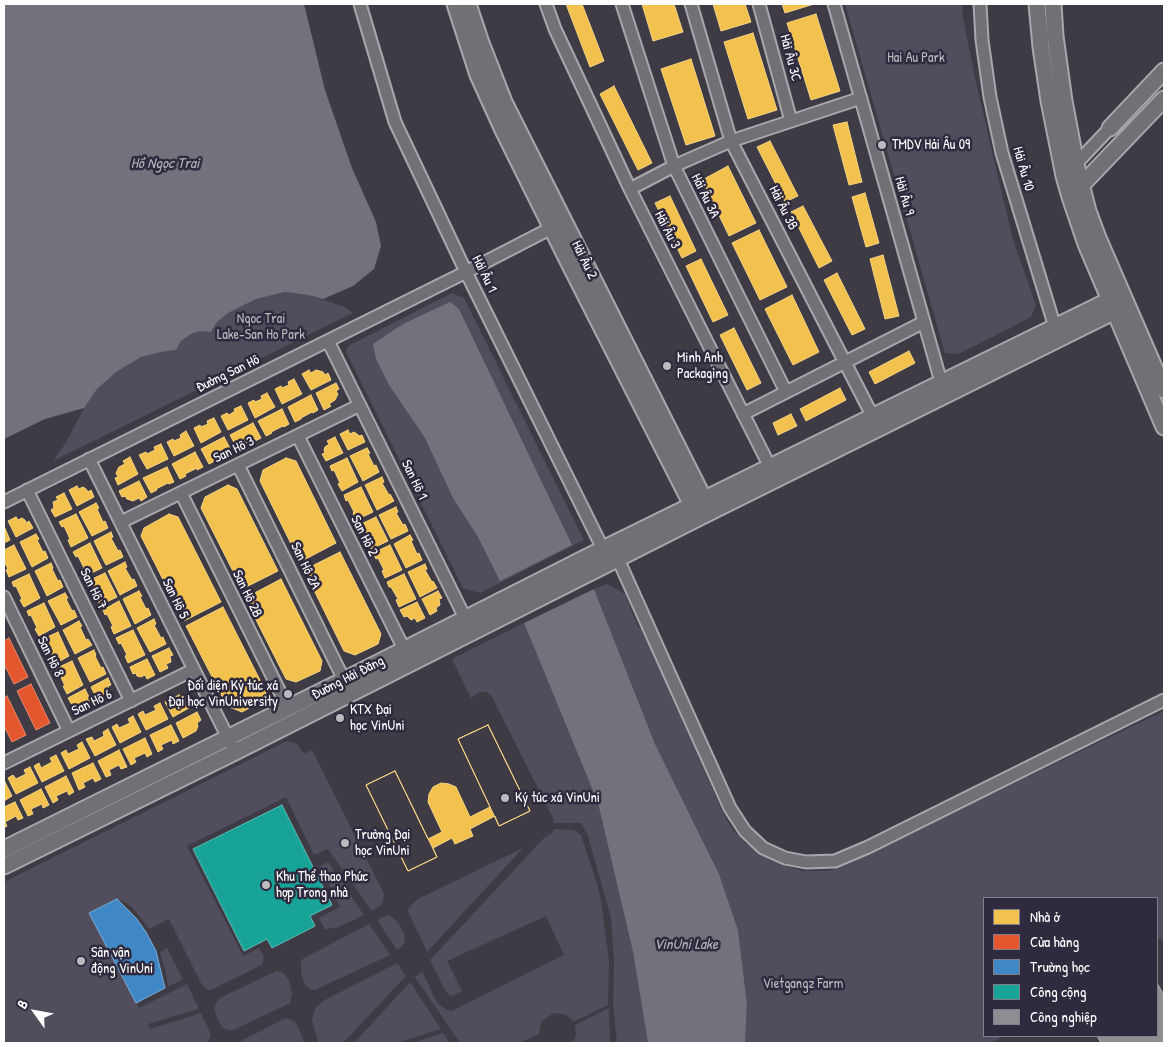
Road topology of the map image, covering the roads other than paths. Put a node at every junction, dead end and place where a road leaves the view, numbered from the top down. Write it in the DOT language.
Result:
graph roads {
  1 [pos="360,4"];
  2 [pos="455,4"];
  3 [pos="468,4"];
  4 [pos="546,4"];
  5 [pos="622,4"];
  6 [pos="692,4"];
  7 [pos="759,4"];
  8 [pos="834,4"];
  9 [pos="980,4"];
  10 [pos="1037,4"];
  11 [pos="1053,4"];
  12 [pos="1162,78"];
  13 [pos="861,98"];
  14 [pos="1164,99"];
  15 [pos="791,121"];
  16 [pos="1110,128"];
  17 [pos="731,141"];
  18 [pos="1076,164"];
  19 [pos="674,166"];
  20 [pos="1064,176"];
  21 [pos="1081,186"];
  22 [pos="630,189"];
  23 [pos="1070,197"];
  24 [pos="565,221"];
  25 [pos="551,228"];
  26 [pos="466,272"];
  27 [pos="1118,303"];
  28 [pos="924,322"];
  29 [pos="1057,333"];
  30 [pos="328,341"];
  31 [pos="845,362"];
  32 [pos="943,390"];
  33 [pos="1164,390"];
  34 [pos="786,392"];
  35 [pos="360,405"];
  36 [pos="743,414"];
  37 [pos="873,417"];
  38 [pos="1164,427"];
  39 [pos="298,436"];
  40 [pos="89,459"];
  41 [pos="238,465"];
  42 [pos="770,467"];
  43 [pos="27,490"];
  44 [pos="181,493"];
  45 [pos="4,502"];
  46 [pos="701,509"];
  47 [pos="121,522"];
  48 [pos="603,549"];
  49 [pos="618,559"];
  50 [pos="4,597"];
  51 [pos="466,618"];
  52 [pos="473,632"];
  53 [pos="404,649"];
  54 [pos="194,670"];
  55 [pos="344,680"];
  56 [pos="132,700"];
  57 [pos="1164,700"];
  58 [pos="288,708"];
  59 [pos="70,731"];
  60 [pos="228,738"];
  61 [pos="235,752"];
  62 [pos="5,758"];
  63 [pos="4,849"];
  64 [pos="4,866"];
  1 -- 26 [label="street, Hải Âu 1"];
  2 -- 25 [label="street, Hải Âu 2"];
  3 -- 24 [label="street, Hải Âu 2"];
  4 -- 22 [label="street, Hải Âu 3"];
  5 -- 19 [label="street, Hải Âu 3A"];
  6 -- 17 [label="street, Hải Âu 3B"];
  7 -- 15 [label="street, Hải Âu 3C"];
  8 -- 13 [label="street, Hải Âu 9"];
  9 -- 29 [label="street, Hải Âu 10"];
  10 -- 20 [label="street"];
  11 -- 18 [label="street"];
  12 -- 16 [label="street"];
  13 -- 15 [label="street"];
  13 -- 28 [label="street, Hải Âu 9"];
  14 -- 21 [label="street"];
  15 -- 17 [label="street"];
  16 -- 18 [label="street"];
  17 -- 19 [label="street"];
  17 -- 31 [label="street, Hải Âu 3B"];
  18 -- 20 [label="street"];
  18 -- 21 [label="street"];
  19 -- 22 [label="street"];
  19 -- 34 [label="street, Hải Âu 3A"];
  20 -- 23 [label="street"];
  21 -- 23 [label="street"];
  21 -- 27 [label="street"];
  22 -- 36 [label="street, Hải Âu 3"];
  23 -- 27 [label="street"];
  24 -- 25 [label="street, Đường San Hô"];
  24 -- 46 [label="street, Hải Âu 2"];
  25 -- 26 [label="street, Đường San Hô"];
  25 -- 46 [label="street, Hải Âu 2"];
  26 -- 30 [label="street, Đường San Hô"];
  26 -- 48 [label="street, Hải Âu 1"];
  27 -- 29 [label="street"];
  27 -- 33 [label="street"];
  27 -- 38 [label="street"];
  28 -- 31 [label="street"];
  28 -- 32 [label="street, Hải Âu 9"];
  29 -- 32 [label="street"];
  30 -- 35 [label="street, San Hô 1"];
  30 -- 40 [label="street, Đường San Hô"];
  31 -- 34 [label="street"];
  31 -- 37 [label="street, Hải Âu 3B"];
  32 -- 37 [label="street"];
  32 -- 46 [label="street"];
  34 -- 36 [label="street"];
  35 -- 39 [label="street, San Hô 3"];
  35 -- 51 [label="street, San Hô 1"];
  36 -- 42 [label="street, Hải Âu 3"];
  37 -- 42 [label="street"];
  39 -- 41 [label="street, San Hô 3"];
  39 -- 53 [label="street, San Hô 2"];
  40 -- 43 [label="street, Đường San Hô"];
  40 -- 47 [label="street, San Hô 5"];
  41 -- 44 [label="street, San Hô 3"];
  41 -- 55 [label="street, San Hô 2A"];
  42 -- 46 [label="street"];
  43 -- 45 [label="street, Đường San Hô"];
  43 -- 56 [label="street, San Hô 7"];
  44 -- 47 [label="street, San Hô 3"];
  44 -- 58 [label="street, San Hô 2B"];
  46 -- 48 [label="street, Đường Hải Đăng"];
  46 -- 49 [label="street, Đường Hải Đăng"];
  47 -- 54 [label="street, San Hô 5"];
  48 -- 51 [label="street, Đường Hải Đăng"];
  49 -- 52 [label="street, Đường Hải Đăng"];
  49 -- 57 [label="street"];
  50 -- 59 [label="street, San Hô 8"];
  51 -- 52 [label="street, San Hô 1"];
  51 -- 53 [label="street, Đường Hải Đăng"];
  52 -- 61 [label="street, Đường Hải Đăng"];
  53 -- 55 [label="street, Đường Hải Đăng"];
  54 -- 56 [label="street, San Hô 6"];
  54 -- 60 [label="street, San Hô 5"];
  55 -- 58 [label="street, Đường Hải Đăng"];
  56 -- 59 [label="street, San Hô 6"];
  58 -- 60 [label="street, Đường Hải Đăng"];
  59 -- 62 [label="street, San Hô 6"];
  60 -- 61 [label="street, San Hô 5"];
  60 -- 63 [label="street, Đường Hải Đăng"];
  61 -- 64 [label="street, Đường Hải Đăng"];
}
